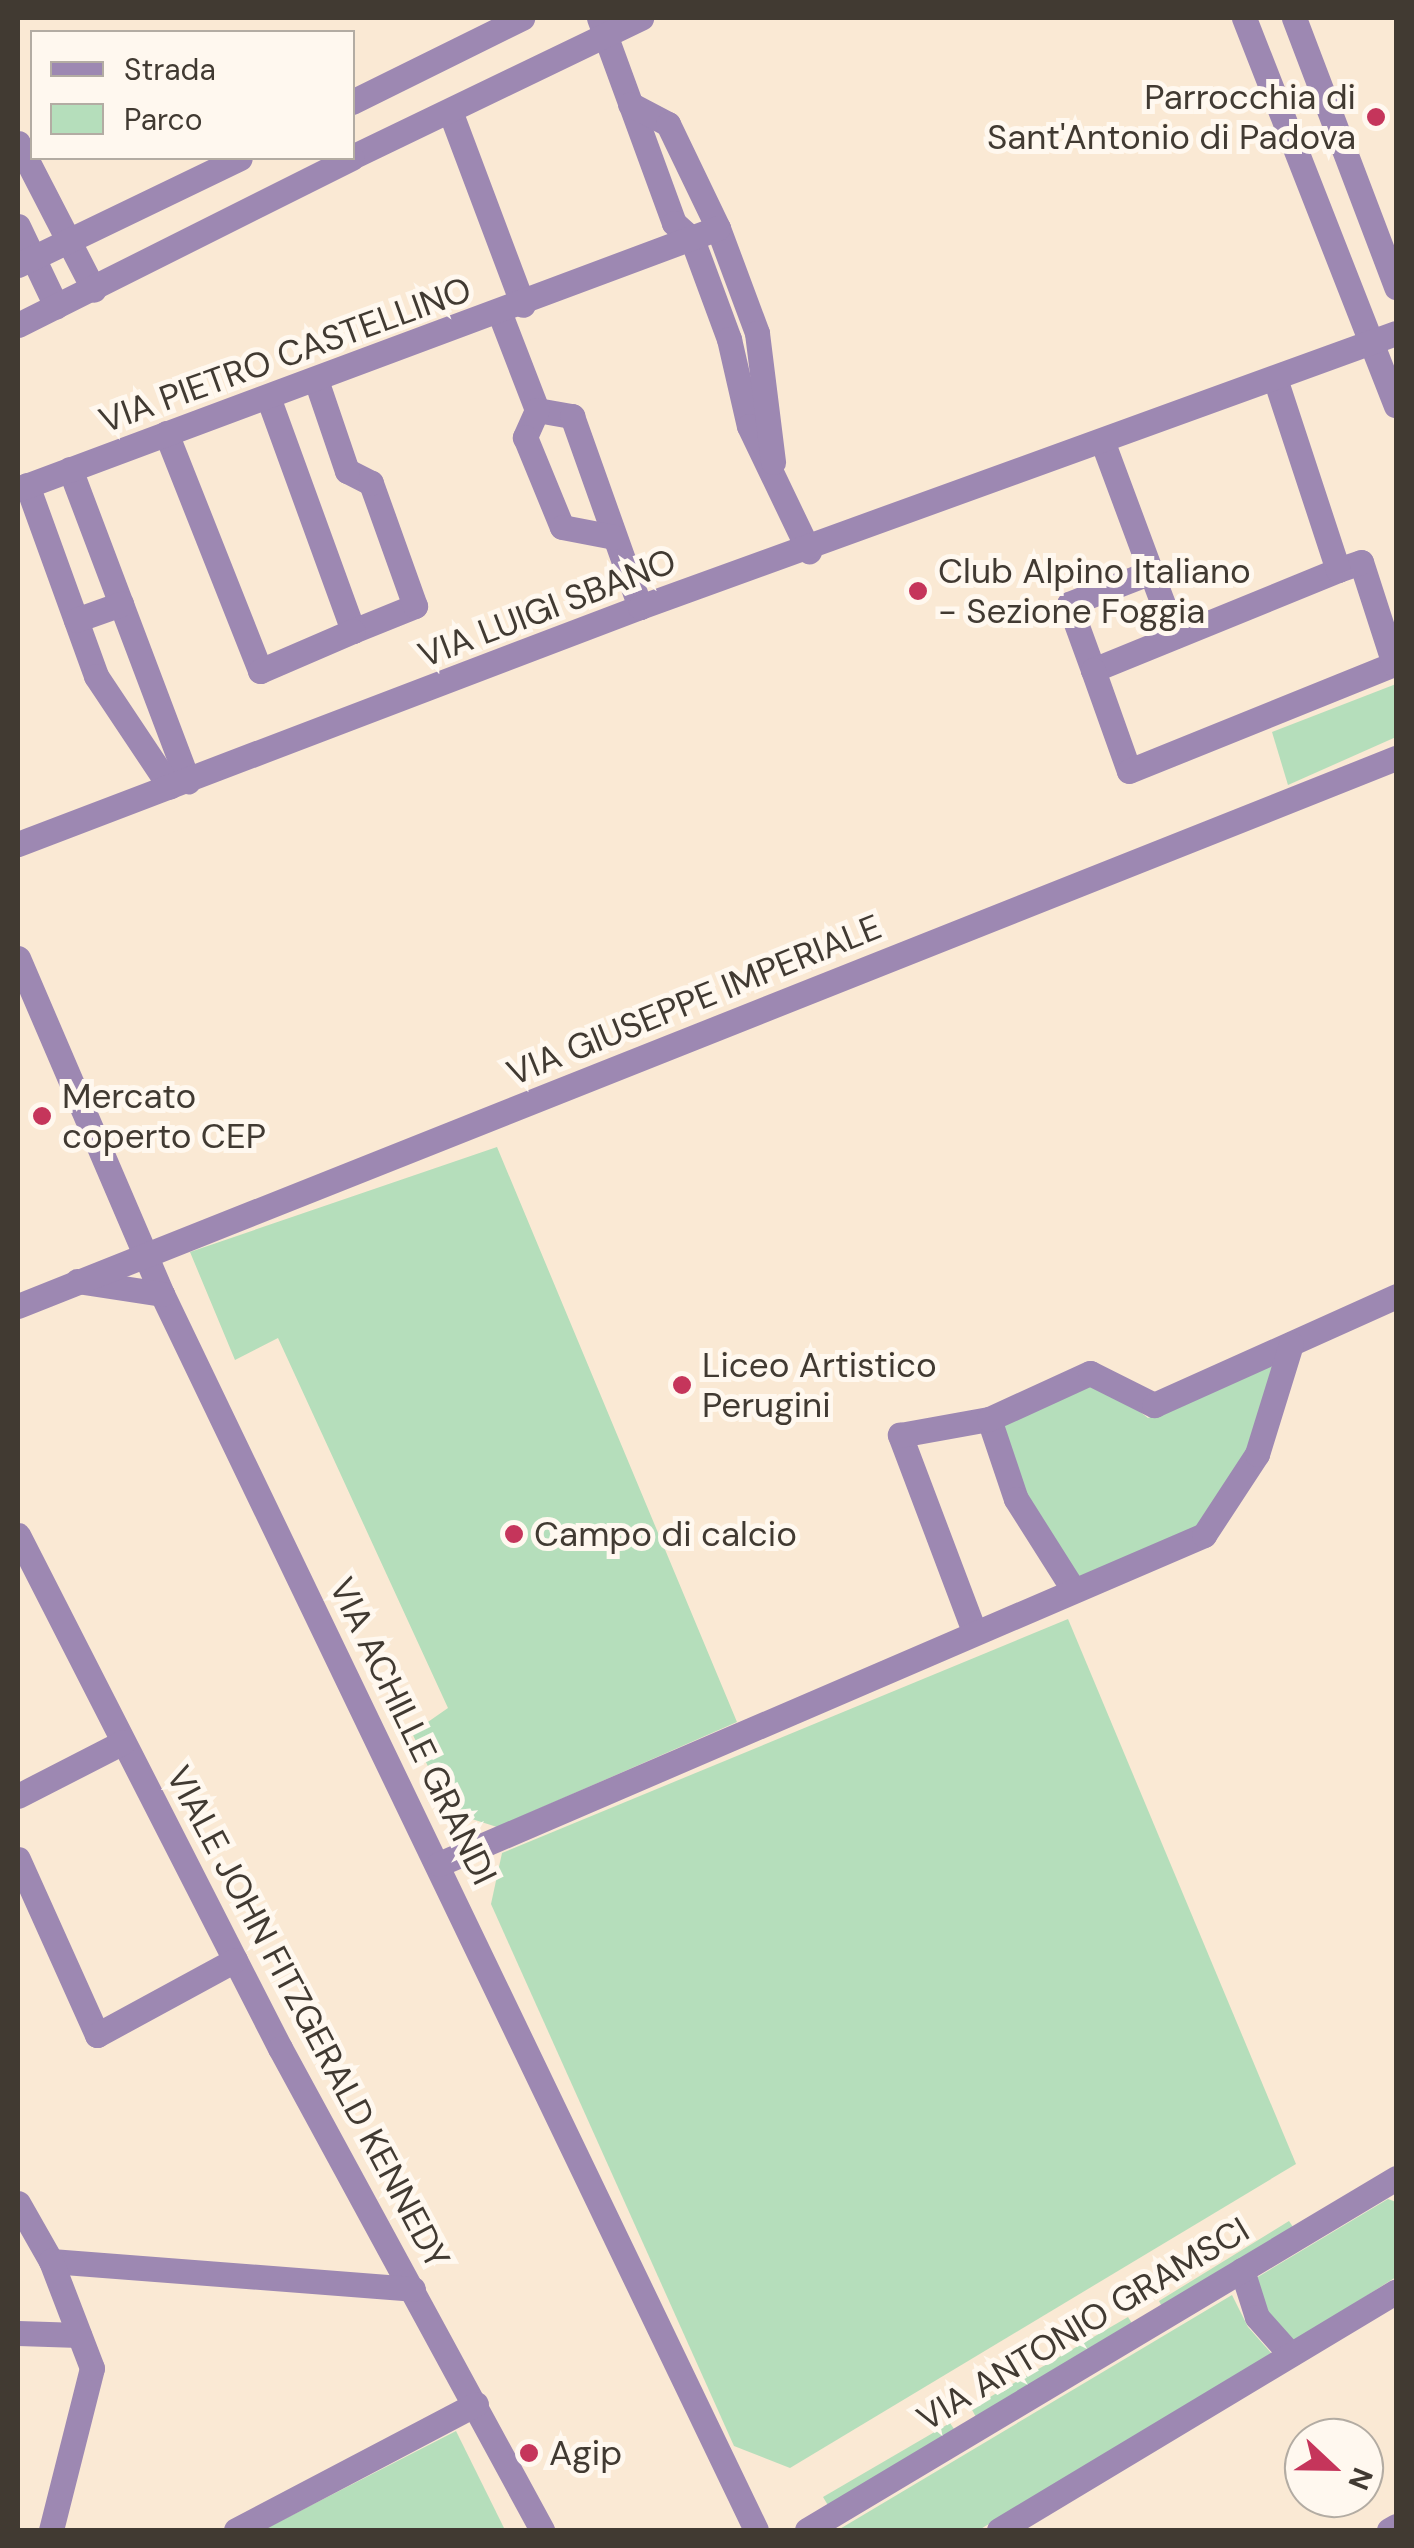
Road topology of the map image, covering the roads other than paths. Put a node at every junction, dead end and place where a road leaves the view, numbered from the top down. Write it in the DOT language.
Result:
graph roads {
  1 [pos="522,18"];
  2 [pos="641,18"];
  3 [pos="1244,18"];
  4 [pos="1294,18"];
  5 [pos="604,25"];
  6 [pos="355,101"];
  7 [pos="630,104"];
  8 [pos="450,110"];
  9 [pos="18,143"];
  10 [pos="355,156"];
  11 [pos="236,160"];
  12 [pos="346,160"];
  13 [pos="18,226"];
  14 [pos="718,228"];
  15 [pos="73,239"];
  16 [pos="692,239"];
  17 [pos="26,261"];
  18 [pos="1396,287"];
  19 [pos="94,290"];
  20 [pos="56,306"];
  21 [pos="511,310"];
  22 [pos="18,324"];
  23 [pos="1384,337"];
  24 [pos="1275,378"];
  25 [pos="316,380"];
  26 [pos="268,397"];
  27 [pos="1396,404"];
  28 [pos="537,410"];
  29 [pos="166,434"];
  30 [pos="1103,443"];
  31 [pos="70,469"];
  32 [pos="774,469"];
  33 [pos="22,487"];
  34 [pos="614,537"];
  35 [pos="808,551"];
  36 [pos="1338,570"];
  37 [pos="1151,572"];
  38 [pos="121,604"];
  39 [pos="640,608"];
  40 [pos="76,620"];
  41 [pos="353,631"];
  42 [pos="1175,636"];
  43 [pos="1093,670"];
  44 [pos="1396,758"];
  45 [pos="179,784"];
  46 [pos="18,844"];
  47 [pos="18,958"];
  48 [pos="28,1012"];
  49 [pos="146,1254"];
  50 [pos="77,1281"];
  51 [pos="162,1294"];
  52 [pos="1396,1296"];
  53 [pos="18,1306"];
  54 [pos="1291,1344"];
  55 [pos="989,1419"];
  56 [pos="18,1535"];
  57 [pos="1073,1589"];
  58 [pos="974,1631"];
  59 [pos="123,1742"];
  60 [pos="18,1796"];
  61 [pos="18,1859"];
  62 [pos="439,1864"];
  63 [pos="235,1960"];
  64 [pos="1394,2182"];
  65 [pos="18,2203"];
  66 [pos="51,2261"];
  67 [pos="1242,2270"];
  68 [pos="412,2289"];
  69 [pos="1396,2291"];
  70 [pos="18,2334"];
  71 [pos="80,2335"];
  72 [pos="1290,2354"];
  73 [pos="476,2404"];
  74 [pos="1396,2526"];
  75 [pos="51,2530"];
  76 [pos="236,2530"];
  77 [pos="542,2530"];
  78 [pos="756,2530"];
  79 [pos="807,2530"];
  80 [pos="999,2530"];
  81 [pos="1389,2530"];
  1 -- 6 [label="street"];
  2 -- 5 [label="street"];
  3 -- 23 [label="street"];
  4 -- 18 [label="street"];
  5 -- 7 [label="street"];
  5 -- 8 [label="street"];
  7 -- 14 [label="street"];
  7 -- 16 [label="street"];
  8 -- 10 [label="street"];
  8 -- 21 [label="street, VIA PIETRO CASTELLINO"];
  9 -- 15 [label="street"];
  11 -- 15 [label="street"];
  12 -- 19 [label="street"];
  13 -- 17 [label="street"];
  14 -- 16 [label="street, VIA PIETRO CASTELLINO"];
  14 -- 32 [label="street"];
  15 -- 17 [label="street"];
  15 -- 19 [label="street"];
  16 -- 21 [label="street, VIA PIETRO CASTELLINO"];
  16 -- 32 [label="street"];
  17 -- 20 [label="street"];
  19 -- 20 [label="street"];
  20 -- 22 [label="street"];
  21 -- 25 [label="street, VIA PIETRO CASTELLINO"];
  21 -- 28 [label="street"];
  23 -- 24 [label="street, VIA LUIGI SBANO"];
  23 -- 27 [label="street"];
  24 -- 30 [label="street, VIA LUIGI SBANO"];
  24 -- 36 [label="street"];
  25 -- 26 [label="street, VIA PIETRO CASTELLINO"];
  25 -- 41 [label="street"];
  26 -- 29 [label="street, VIA PIETRO CASTELLINO"];
  26 -- 41 [label="street"];
  28 -- 34 [label="street"];
  28 -- 34 [label="street"];
  29 -- 31 [label="street, VIA PIETRO CASTELLINO"];
  29 -- 41 [label="street"];
  30 -- 35 [label="street, VIA LUIGI SBANO"];
  30 -- 37 [label="street"];
  31 -- 33 [label="street, VIA PIETRO CASTELLINO"];
  31 -- 38 [label="street, VIA PIETRO CASTELLINO"];
  32 -- 35 [label="street"];
  33 -- 40 [label="street, VIA PIETRO CASTELLINO"];
  34 -- 39 [label="street"];
  35 -- 39 [label="street, VIA LUIGI SBANO"];
  36 -- 42 [label="street"];
  36 -- 43 [label="street"];
  37 -- 42 [label="street"];
  37 -- 43 [label="street"];
  38 -- 40 [label="street"];
  38 -- 45 [label="street, VIA PIETRO CASTELLINO"];
  39 -- 45 [label="street, VIA LUIGI SBANO"];
  40 -- 45 [label="street, VIA PIETRO CASTELLINO"];
  42 -- 43 [label="street"];
  44 -- 49 [label="street, VIA GIUSEPPE IMPERIALE"];
  45 -- 46 [label="street, VIA LUIGI SBANO"];
  47 -- 48 [label="street, VIA ACHILLE GRANDI"];
  48 -- 49 [label="street, VIA ACHILLE GRANDI"];
  49 -- 50 [label="street, VIA GIUSEPPE IMPERIALE"];
  49 -- 51 [label="street, VIA ACHILLE GRANDI"];
  50 -- 51 [label="street"];
  50 -- 53 [label="street, VIA GIUSEPPE IMPERIALE"];
  51 -- 62 [label="street, VIA ACHILLE GRANDI"];
  52 -- 54 [label="street"];
  54 -- 55 [label="street"];
  54 -- 57 [label="street"];
  55 -- 57 [label="street"];
  55 -- 58 [label="street"];
  56 -- 59 [label="street, VIALE JOHN FITZGERALD KENNEDY"];
  57 -- 58 [label="street"];
  58 -- 62 [label="street"];
  59 -- 60 [label="street"];
  59 -- 63 [label="street, VIALE JOHN FITZGERALD KENNEDY"];
  61 -- 63 [label="street"];
  62 -- 78 [label="street, VIA ACHILLE GRANDI"];
  63 -- 68 [label="street, VIALE JOHN FITZGERALD KENNEDY"];
  64 -- 67 [label="street, VIA ANTONIO GRAMSCI"];
  65 -- 66 [label="street"];
  66 -- 68 [label="street"];
  66 -- 71 [label="street"];
  67 -- 72 [label="street"];
  67 -- 79 [label="street, VIA ANTONIO GRAMSCI"];
  68 -- 73 [label="street, VIALE JOHN FITZGERALD KENNEDY"];
  69 -- 72 [label="street"];
  70 -- 71 [label="street"];
  71 -- 75 [label="street"];
  72 -- 80 [label="street"];
  73 -- 76 [label="street"];
  73 -- 77 [label="street, VIALE JOHN FITZGERALD KENNEDY"];
  74 -- 81 [label="street"];
}
